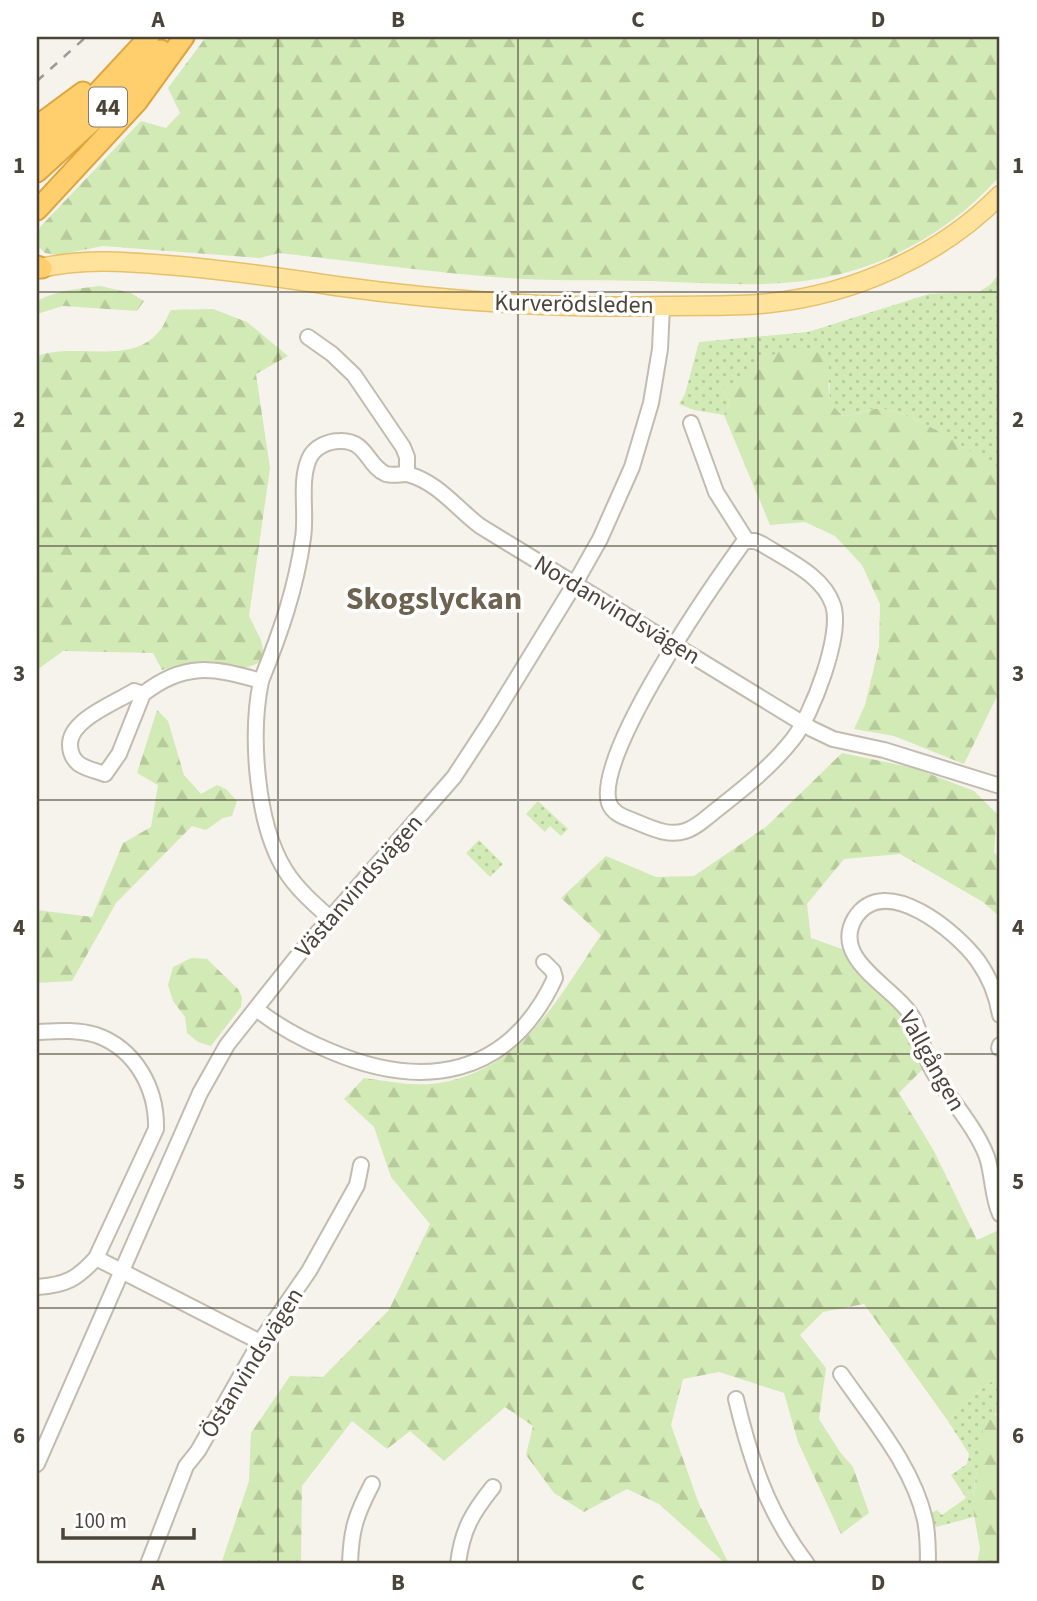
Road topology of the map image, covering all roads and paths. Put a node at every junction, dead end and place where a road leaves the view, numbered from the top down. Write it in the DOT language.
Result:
graph roads {
  1 [pos="149,37"];
  2 [pos="173,37"];
  3 [pos="184,37"];
  4 [pos="37,126"];
  5 [pos="37,150"];
  6 [pos="37,172"];
  7 [pos="1000,195"];
  8 [pos="37,210"];
  9 [pos="38,271"];
  10 [pos="662,306"];
  11 [pos="308,337"];
  12 [pos="691,423"];
  13 [pos="407,474"];
  14 [pos="747,541"];
  15 [pos="574,584"];
  16 [pos="676,646"];
  17 [pos="261,681"];
  18 [pos="143,694"];
  19 [pos="803,722"];
  20 [pos="1000,786"];
  21 [pos="330,918"];
  22 [pos="544,962"];
  23 [pos="256,1009"];
  24 [pos="1000,1015"];
  25 [pos="37,1032"];
  26 [pos="361,1165"];
  27 [pos="1000,1214"];
  28 [pos="96,1258"];
  29 [pos="123,1270"];
  30 [pos="37,1287"];
  31 [pos="260,1342"];
  32 [pos="841,1374"];
  33 [pos="736,1399"];
  34 [pos="37,1464"];
  35 [pos="372,1484"];
  36 [pos="493,1487"];
  37 [pos="148,1564"];
  38 [pos="350,1564"];
  39 [pos="458,1564"];
  40 [pos="807,1564"];
  41 [pos="928,1564"];
  1 -- 4 [label="highway"];
  1 -- 5 [label="highway, 44"];
  2 -- 6 [label="highway, 44"];
  3 -- 8 [label="highway"];
  7 -- 10 [label="main road, Kurverödsleden"];
  9 -- 10 [label="main road, Kurverödsleden"];
  10 -- 15 [label="street, Västanvindsvägen"];
  11 -- 13 [label="street"];
  12 -- 14 [label="street"];
  13 -- 15 [label="street, Nordanvindsvägen"];
  13 -- 17 [label="street, Nordanvindsvägen"];
  14 -- 16 [label="street"];
  14 -- 19 [label="street"];
  15 -- 16 [label="street, Nordanvindsvägen"];
  15 -- 21 [label="street, Västanvindsvägen"];
  16 -- 19 [label="street, Nordanvindsvägen"];
  16 -- 19 [label="street"];
  17 -- 18 [label="street"];
  17 -- 21 [label="street, Nordanvindsvägen"];
  18 -- 18 [label="street"];
  19 -- 20 [label="street, Nordanvindsvägen"];
  21 -- 23 [label="street, Västanvindsvägen"];
  22 -- 23 [label="street"];
  23 -- 29 [label="street, Västanvindsvägen"];
  24 -- 27 [label="street, Vallgången"];
  25 -- 28 [label="street"];
  26 -- 31 [label="street, Östanvindsvägen"];
  28 -- 29 [label="street"];
  28 -- 30 [label="street"];
  29 -- 31 [label="street"];
  29 -- 34 [label="street, Västanvindsvägen"];
  31 -- 37 [label="street, Östanvindsvägen"];
  32 -- 41 [label="street"];
  33 -- 40 [label="street"];
  35 -- 38 [label="street"];
  36 -- 39 [label="street"];
}
